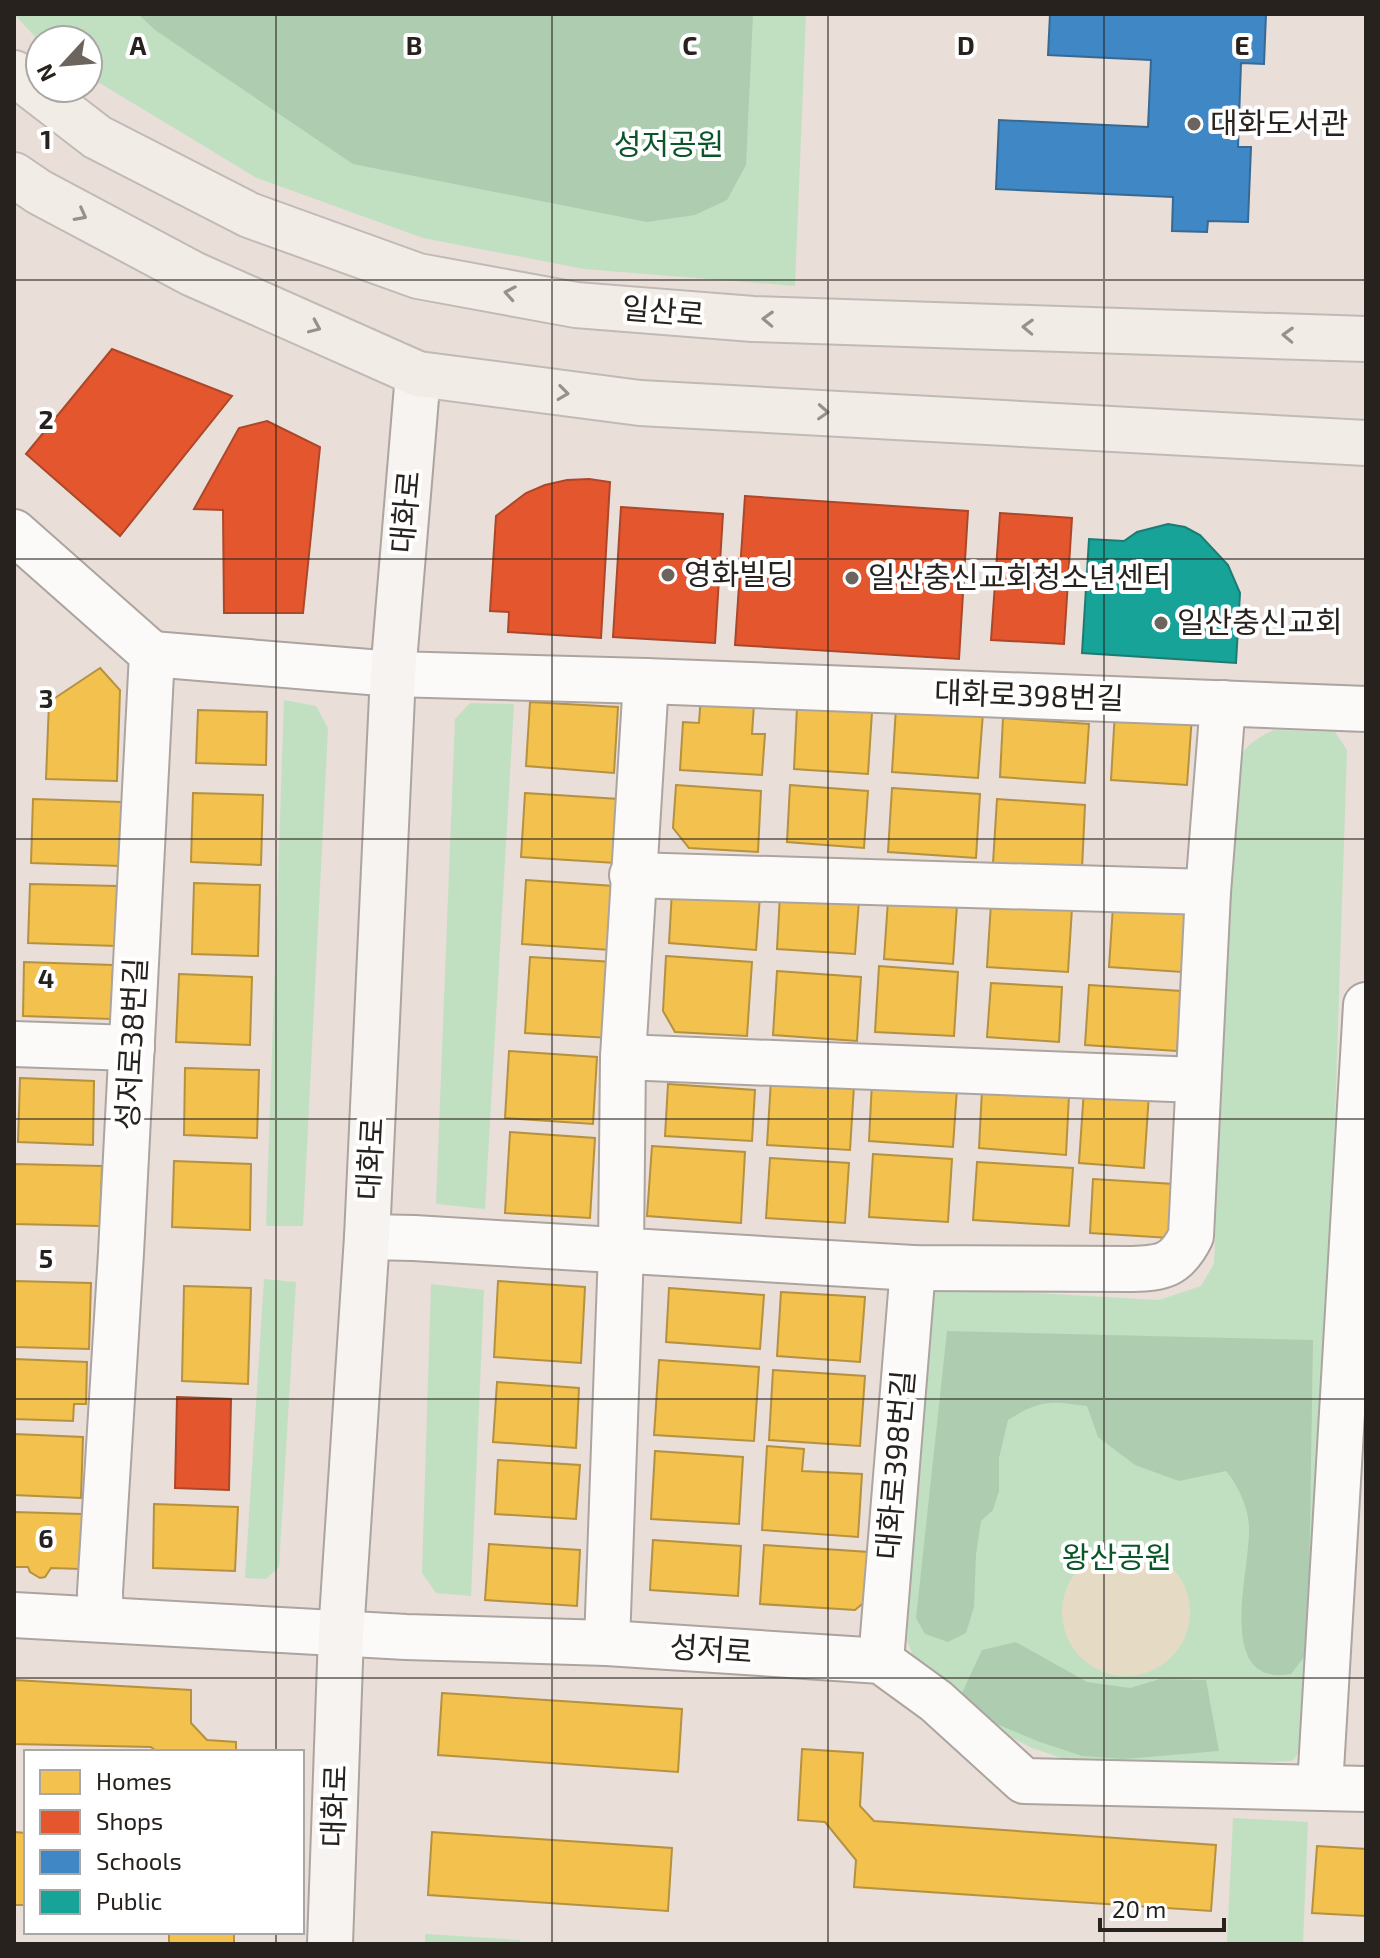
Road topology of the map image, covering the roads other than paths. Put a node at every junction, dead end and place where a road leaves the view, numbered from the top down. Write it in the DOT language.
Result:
graph roads {
  1 [pos="14,73"];
  2 [pos="14,175"];
  3 [pos="1366,339"];
  4 [pos="418,374"];
  5 [pos="1366,443"];
  6 [pos="14,532"];
  7 [pos="152,654"];
  8 [pos="393,674"];
  9 [pos="646,681"];
  10 [pos="1223,703"];
  11 [pos="1366,709"];
  12 [pos="632,875"];
  13 [pos="1208,892"];
  14 [pos="1366,1005"];
  15 [pos="14,1044"];
  16 [pos="132,1048"];
  17 [pos="623,1057"];
  18 [pos="1197,1080"];
  19 [pos="367,1237"];
  20 [pos="621,1251"];
  21 [pos="913,1268"];
  22 [pos="14,1615"];
  23 [pos="101,1619"];
  24 [pos="341,1634"];
  25 [pos="607,1643"];
  26 [pos="881,1661"];
  27 [pos="1320,1787"];
  28 [pos="1366,1789"];
  29 [pos="330,1944"];
  3 -- 1 [label="main road, 일산로, one-way"];
  2 -- 4 [label="main road, one-way"];
  4 -- 5 [label="main road, one-way"];
  4 -- 8 [label="street, 대화로"];
  6 -- 7 [label="street"];
  7 -- 8 [label="street, 대화로398번길"];
  7 -- 16 [label="street, 성저로38번길"];
  8 -- 9 [label="street, 대화로398번길"];
  8 -- 19 [label="street, 대화로"];
  9 -- 10 [label="street, 대화로398번길"];
  9 -- 12 [label="street"];
  10 -- 11 [label="street, 대화로398번길"];
  10 -- 13 [label="street"];
  12 -- 13 [label="street"];
  12 -- 17 [label="street"];
  13 -- 18 [label="street"];
  14 -- 27 [label="street"];
  15 -- 16 [label="street"];
  16 -- 23 [label="street, 성저로38번길"];
  17 -- 18 [label="street"];
  17 -- 20 [label="street"];
  18 -- 21 [label="street"];
  19 -- 20 [label="street"];
  19 -- 24 [label="street, 대화로"];
  20 -- 21 [label="street"];
  20 -- 25 [label="street"];
  21 -- 26 [label="street, 대화로398번길"];
  22 -- 23 [label="street, 성저로"];
  23 -- 24 [label="street, 성저로"];
  24 -- 25 [label="street, 성저로"];
  24 -- 29 [label="street, 대화로"];
  25 -- 26 [label="street, 성저로"];
  26 -- 27 [label="street"];
  27 -- 28 [label="street"];
}
